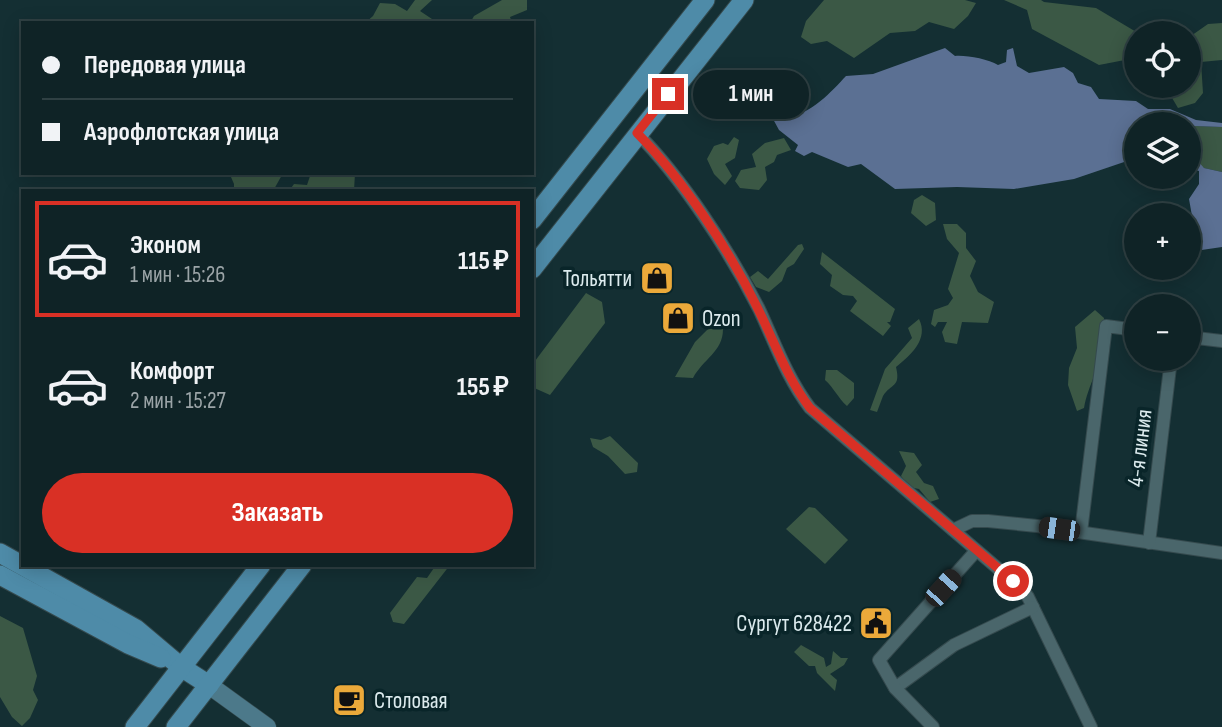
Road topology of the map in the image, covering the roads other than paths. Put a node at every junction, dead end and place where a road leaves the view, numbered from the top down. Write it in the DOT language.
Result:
graph roads {
  1 [pos="705,0"];
  2 [pos="744,0"];
  3 [pos="637,133"];
  4 [pos="534,217"];
  5 [pos="534,266"];
  6 [pos="1124,328"];
  7 [pos="1201,339"];
  8 [pos="1222,341"];
  9 [pos="1170,371"];
  10 [pos="953,530"];
  11 [pos="1081,532"];
  12 [pos="1149,543"];
  13 [pos="976,551"];
  14 [pos="0,553"];
  15 [pos="1222,553"];
  16 [pos="21,565"];
  17 [pos="25,567"];
  18 [pos="259,567"];
  19 [pos="300,567"];
  20 [pos="0,575"];
  21 [pos="1033,607"];
  22 [pos="181,667"];
  23 [pos="209,685"];
  24 [pos="895,688"];
  25 [pos="135,727"];
  26 [pos="176,727"];
  27 [pos="267,727"];
  28 [pos="933,727"];
  29 [pos="1091,727"];
  1 -- 4 [label="main road"];
  2 -- 3 [label="main road"];
  3 -- 5 [label="main road"];
  3 -- 10 [label="street"];
  6 -- 11 [label="street"];
  7 -- 8 [label="street"];
  9 -- 12 [label="street, 4-я линия"];
  10 -- 11 [label="street"];
  10 -- 13 [label="street"];
  11 -- 12 [label="street"];
  12 -- 15 [label="street"];
  13 -- 21 [label="street"];
  13 -- 24 [label="street"];
  14 -- 16 [label="main road"];
  17 -- 22 [label="main road"];
  18 -- 22 [label="main road"];
  19 -- 23 [label="main road"];
  20 -- 22 [label="main road"];
  21 -- 24 [label="street"];
  21 -- 29 [label="street"];
  22 -- 23 [label="main road"];
  22 -- 25 [label="main road"];
  23 -- 26 [label="main road"];
  23 -- 27 [label="main road"];
  24 -- 28 [label="street"];
}
